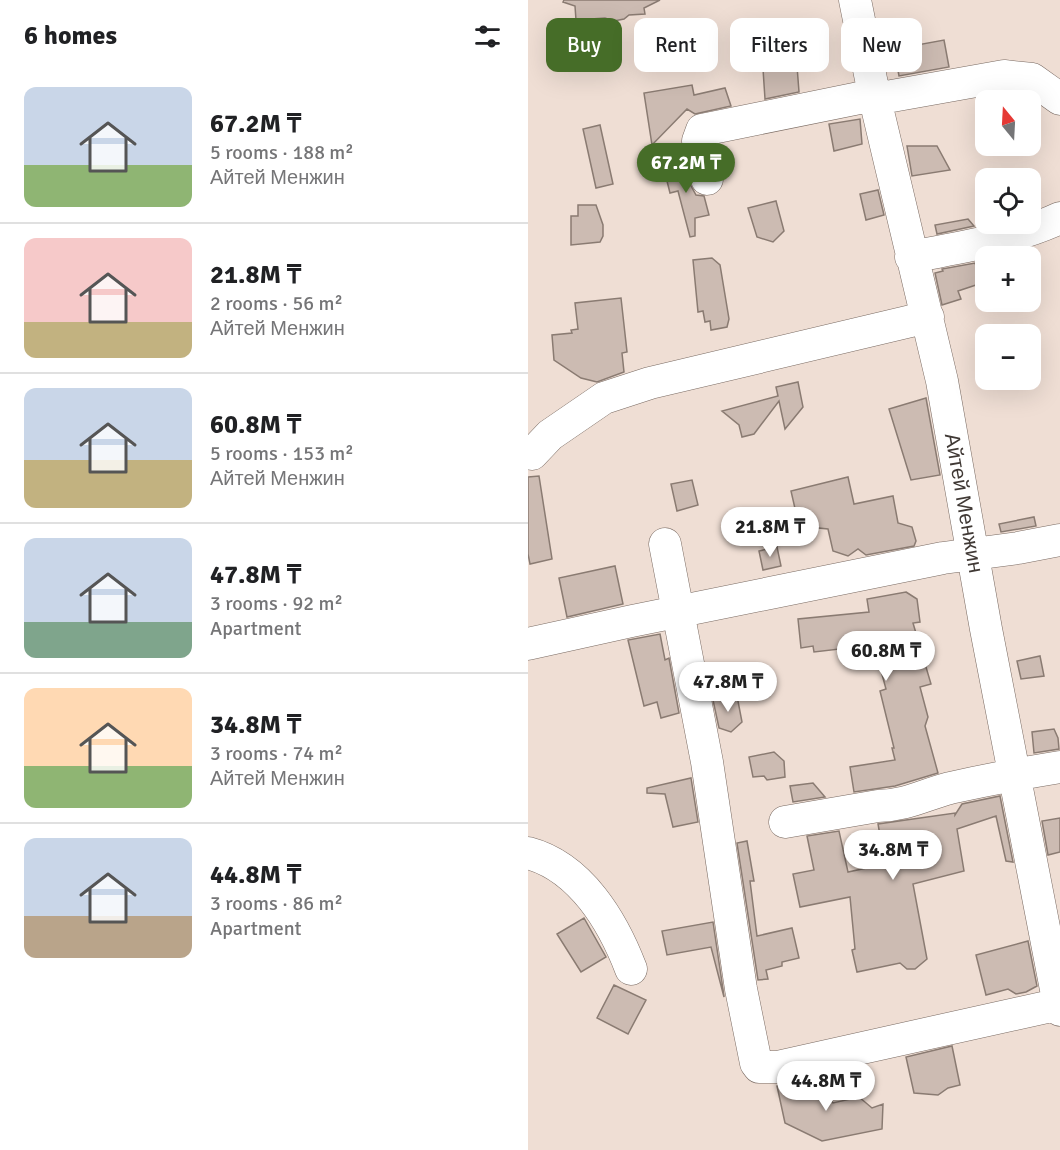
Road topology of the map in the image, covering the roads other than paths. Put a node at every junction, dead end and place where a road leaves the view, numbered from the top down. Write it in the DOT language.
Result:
graph roads {
  1 [pos="855,0"];
  2 [pos="874,97"];
  3 [pos="1060,99"];
  4 [pos="707,179"];
  5 [pos="1060,218"];
  6 [pos="911,257"];
  7 [pos="928,317"];
  8 [pos="532,454"];
  9 [pos="1060,540"];
  10 [pos="665,544"];
  11 [pos="973,553"];
  12 [pos="677,612"];
  13 [pos="528,644"];
  14 [pos="1060,767"];
  15 [pos="1016,775"];
  16 [pos="785,822"];
  17 [pos="528,853"];
  18 [pos="632,969"];
  19 [pos="1060,1006"];
  1 -- 2 [label="street, Айтей Менжин"];
  2 -- 3 [label="street"];
  2 -- 4 [label="street"];
  2 -- 6 [label="street, Айтей Менжин"];
  5 -- 6 [label="street"];
  6 -- 7 [label="street, Айтей Менжин"];
  7 -- 8 [label="street"];
  7 -- 11 [label="street, Айтей Менжин"];
  9 -- 11 [label="street"];
  10 -- 12 [label="street"];
  11 -- 12 [label="street"];
  11 -- 15 [label="street, Айтей Менжин"];
  12 -- 13 [label="street"];
  12 -- 19 [label="street"];
  14 -- 15 [label="street"];
  15 -- 16 [label="street"];
  15 -- 19 [label="street, Айтей Менжин"];
  17 -- 18 [label="street"];
}
